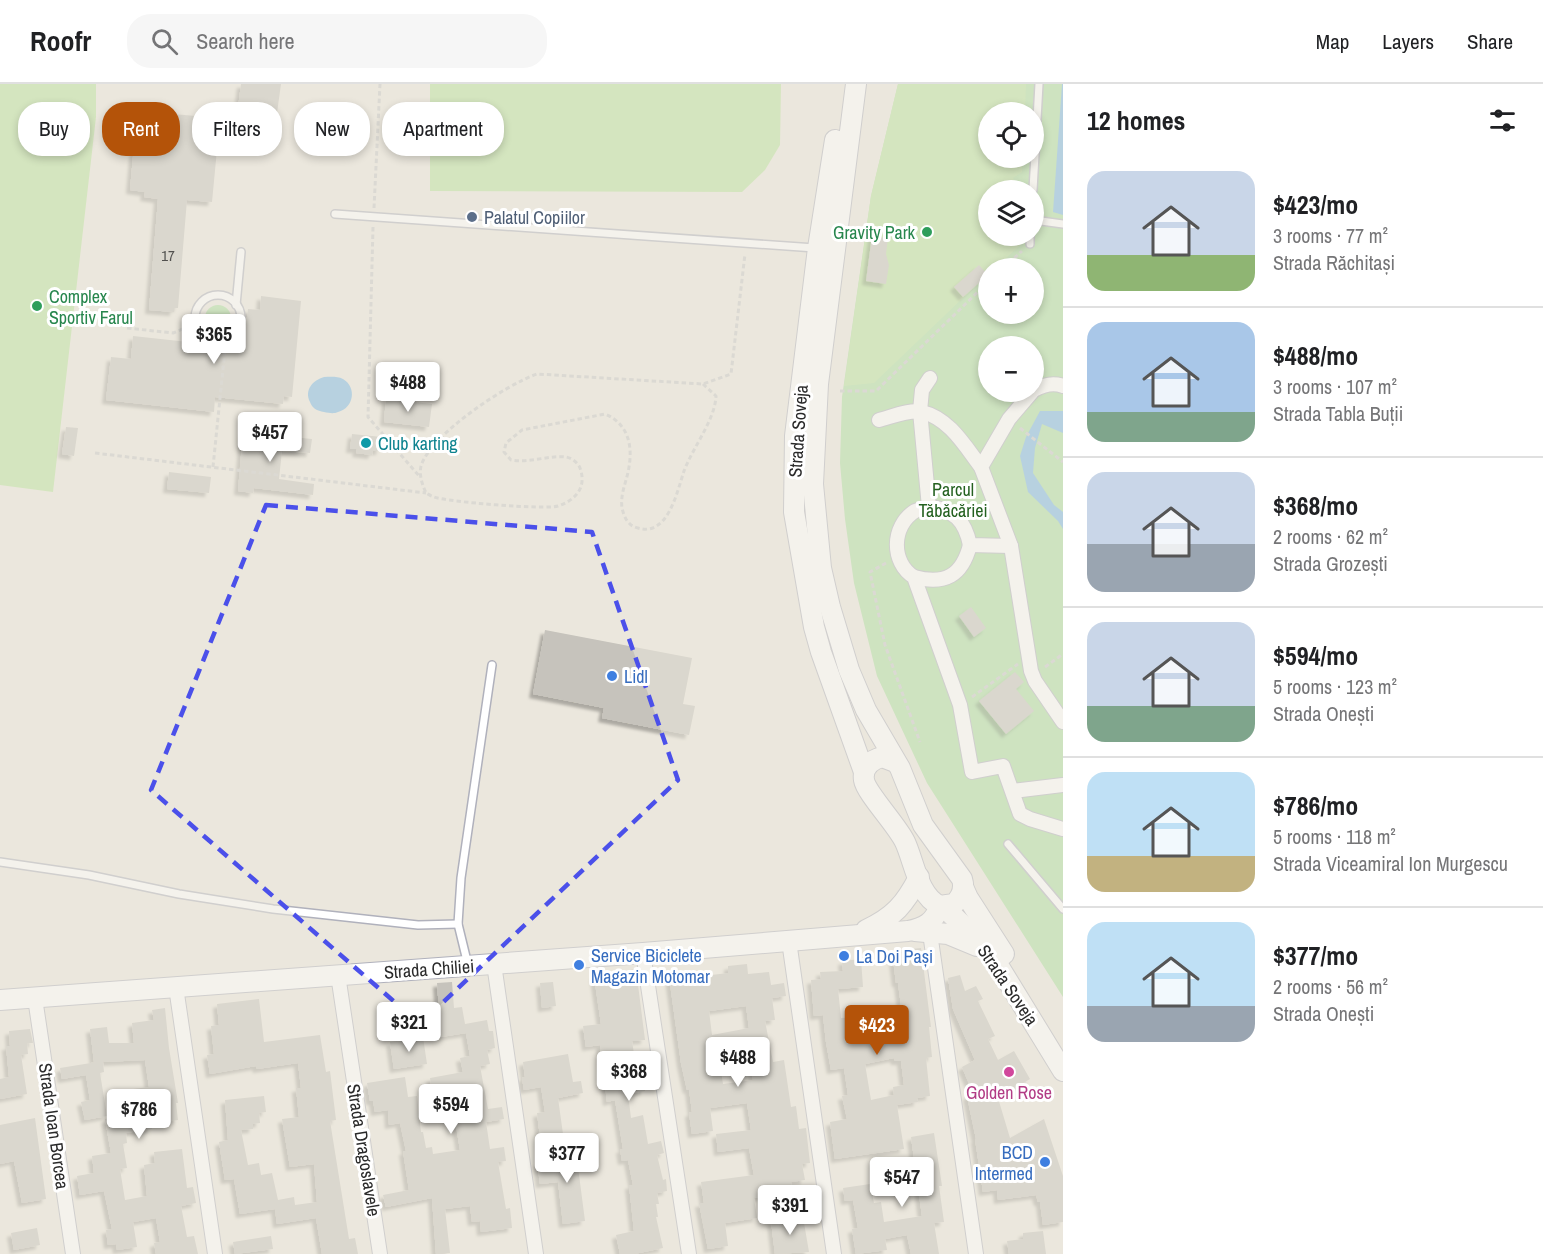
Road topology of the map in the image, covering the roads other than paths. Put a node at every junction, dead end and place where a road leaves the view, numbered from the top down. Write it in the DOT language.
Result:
graph roads {
  1 [pos="844,84"];
  2 [pos="856,84"];
  3 [pos="1039,84"];
  4 [pos="1034,180"];
  5 [pos="336,214"];
  6 [pos="1044,221"];
  7 [pos="1063,224"];
  8 [pos="818,248"];
  9 [pos="241,252"];
  10 [pos="236,305"];
  11 [pos="930,378"];
  12 [pos="1044,385"];
  13 [pos="1063,386"];
  14 [pos="1024,402"];
  15 [pos="921,411"];
  16 [pos="879,420"];
  17 [pos="981,467"];
  18 [pos="929,507"];
  19 [pos="970,545"];
  20 [pos="1011,546"];
  21 [pos="914,577"];
  22 [pos="492,665"];
  23 [pos="1063,722"];
  24 [pos="895,762"];
  25 [pos="864,772"];
  26 [pos="1063,785"];
  27 [pos="1013,791"];
  28 [pos="1063,829"];
  29 [pos="1008,844"];
  30 [pos="0,862"];
  31 [pos="919,877"];
  32 [pos="963,887"];
  33 [pos="942,906"];
  34 [pos="1063,909"];
  35 [pos="458,924"];
  36 [pos="929,928"];
  37 [pos="858,934"];
  38 [pos="789,941"];
  39 [pos="990,952"];
  40 [pos="643,953"];
  41 [pos="494,964"];
  42 [pos="468,966"];
  43 [pos="338,975"];
  44 [pos="176,987"];
  45 [pos="35,998"];
  46 [pos="0,1000"];
  47 [pos="1063,1045"];
  48 [pos="1063,1071"];
  49 [pos="73,1254"];
  50 [pos="215,1254"];
  51 [pos="380,1254"];
  52 [pos="536,1254"];
  53 [pos="689,1254"];
  54 [pos="834,1254"];
  55 [pos="976,1254"];
  1 -- 8 [label="main road, Strada Soveja"];
  2 -- 24 [label="main road, Strada Soveja"];
  3 -- 4 [label="lane"];
  5 -- 8 [label="lane"];
  6 -- 7 [label="lane"];
  8 -- 25 [label="main road, Strada Soveja"];
  9 -- 10 [label="lane"];
  10 -- 10 [label="lane"];
  11 -- 15 [label="street"];
  12 -- 13 [label="street"];
  14 -- 17 [label="street"];
  15 -- 16 [label="street"];
  15 -- 17 [label="street"];
  15 -- 18 [label="street"];
  17 -- 20 [label="street"];
  18 -- 19 [label="street"];
  18 -- 21 [label="street"];
  19 -- 20 [label="street"];
  19 -- 21 [label="street"];
  20 -- 23 [label="street"];
  21 -- 27 [label="street"];
  22 -- 35 [label="lane"];
  24 -- 25 [label="main road"];
  24 -- 32 [label="main road, Strada Soveja"];
  25 -- 31 [label="main road, Strada Soveja"];
  26 -- 27 [label="street"];
  27 -- 28 [label="street"];
  29 -- 34 [label="lane"];
  30 -- 35 [label="lane"];
  31 -- 33 [label="main road, Strada Soveja"];
  31 -- 37 [label="main road, Strada Chiliei"];
  32 -- 33 [label="main road"];
  32 -- 47 [label="main road, Strada Soveja"];
  33 -- 36 [label="main road"];
  33 -- 39 [label="main road, Strada Soveja"];
  35 -- 42 [label="lane"];
  36 -- 37 [label="main road, Strada Chiliei"];
  36 -- 39 [label="main road"];
  36 -- 55 [label="street"];
  37 -- 38 [label="main road, Strada Chiliei"];
  38 -- 40 [label="main road, Strada Chiliei"];
  38 -- 54 [label="street"];
  39 -- 48 [label="main road, Strada Soveja"];
  40 -- 41 [label="main road, Strada Chiliei"];
  40 -- 53 [label="street"];
  41 -- 42 [label="main road, Strada Chiliei"];
  41 -- 52 [label="street"];
  42 -- 43 [label="main road, Strada Chiliei"];
  43 -- 44 [label="main road, Strada Chiliei"];
  43 -- 51 [label="street, Strada Dragoslavele"];
  44 -- 45 [label="main road, Strada Chiliei"];
  44 -- 50 [label="street"];
  45 -- 46 [label="main road, Strada Chiliei"];
  45 -- 49 [label="street, Strada Ioan Borcea"];
}
